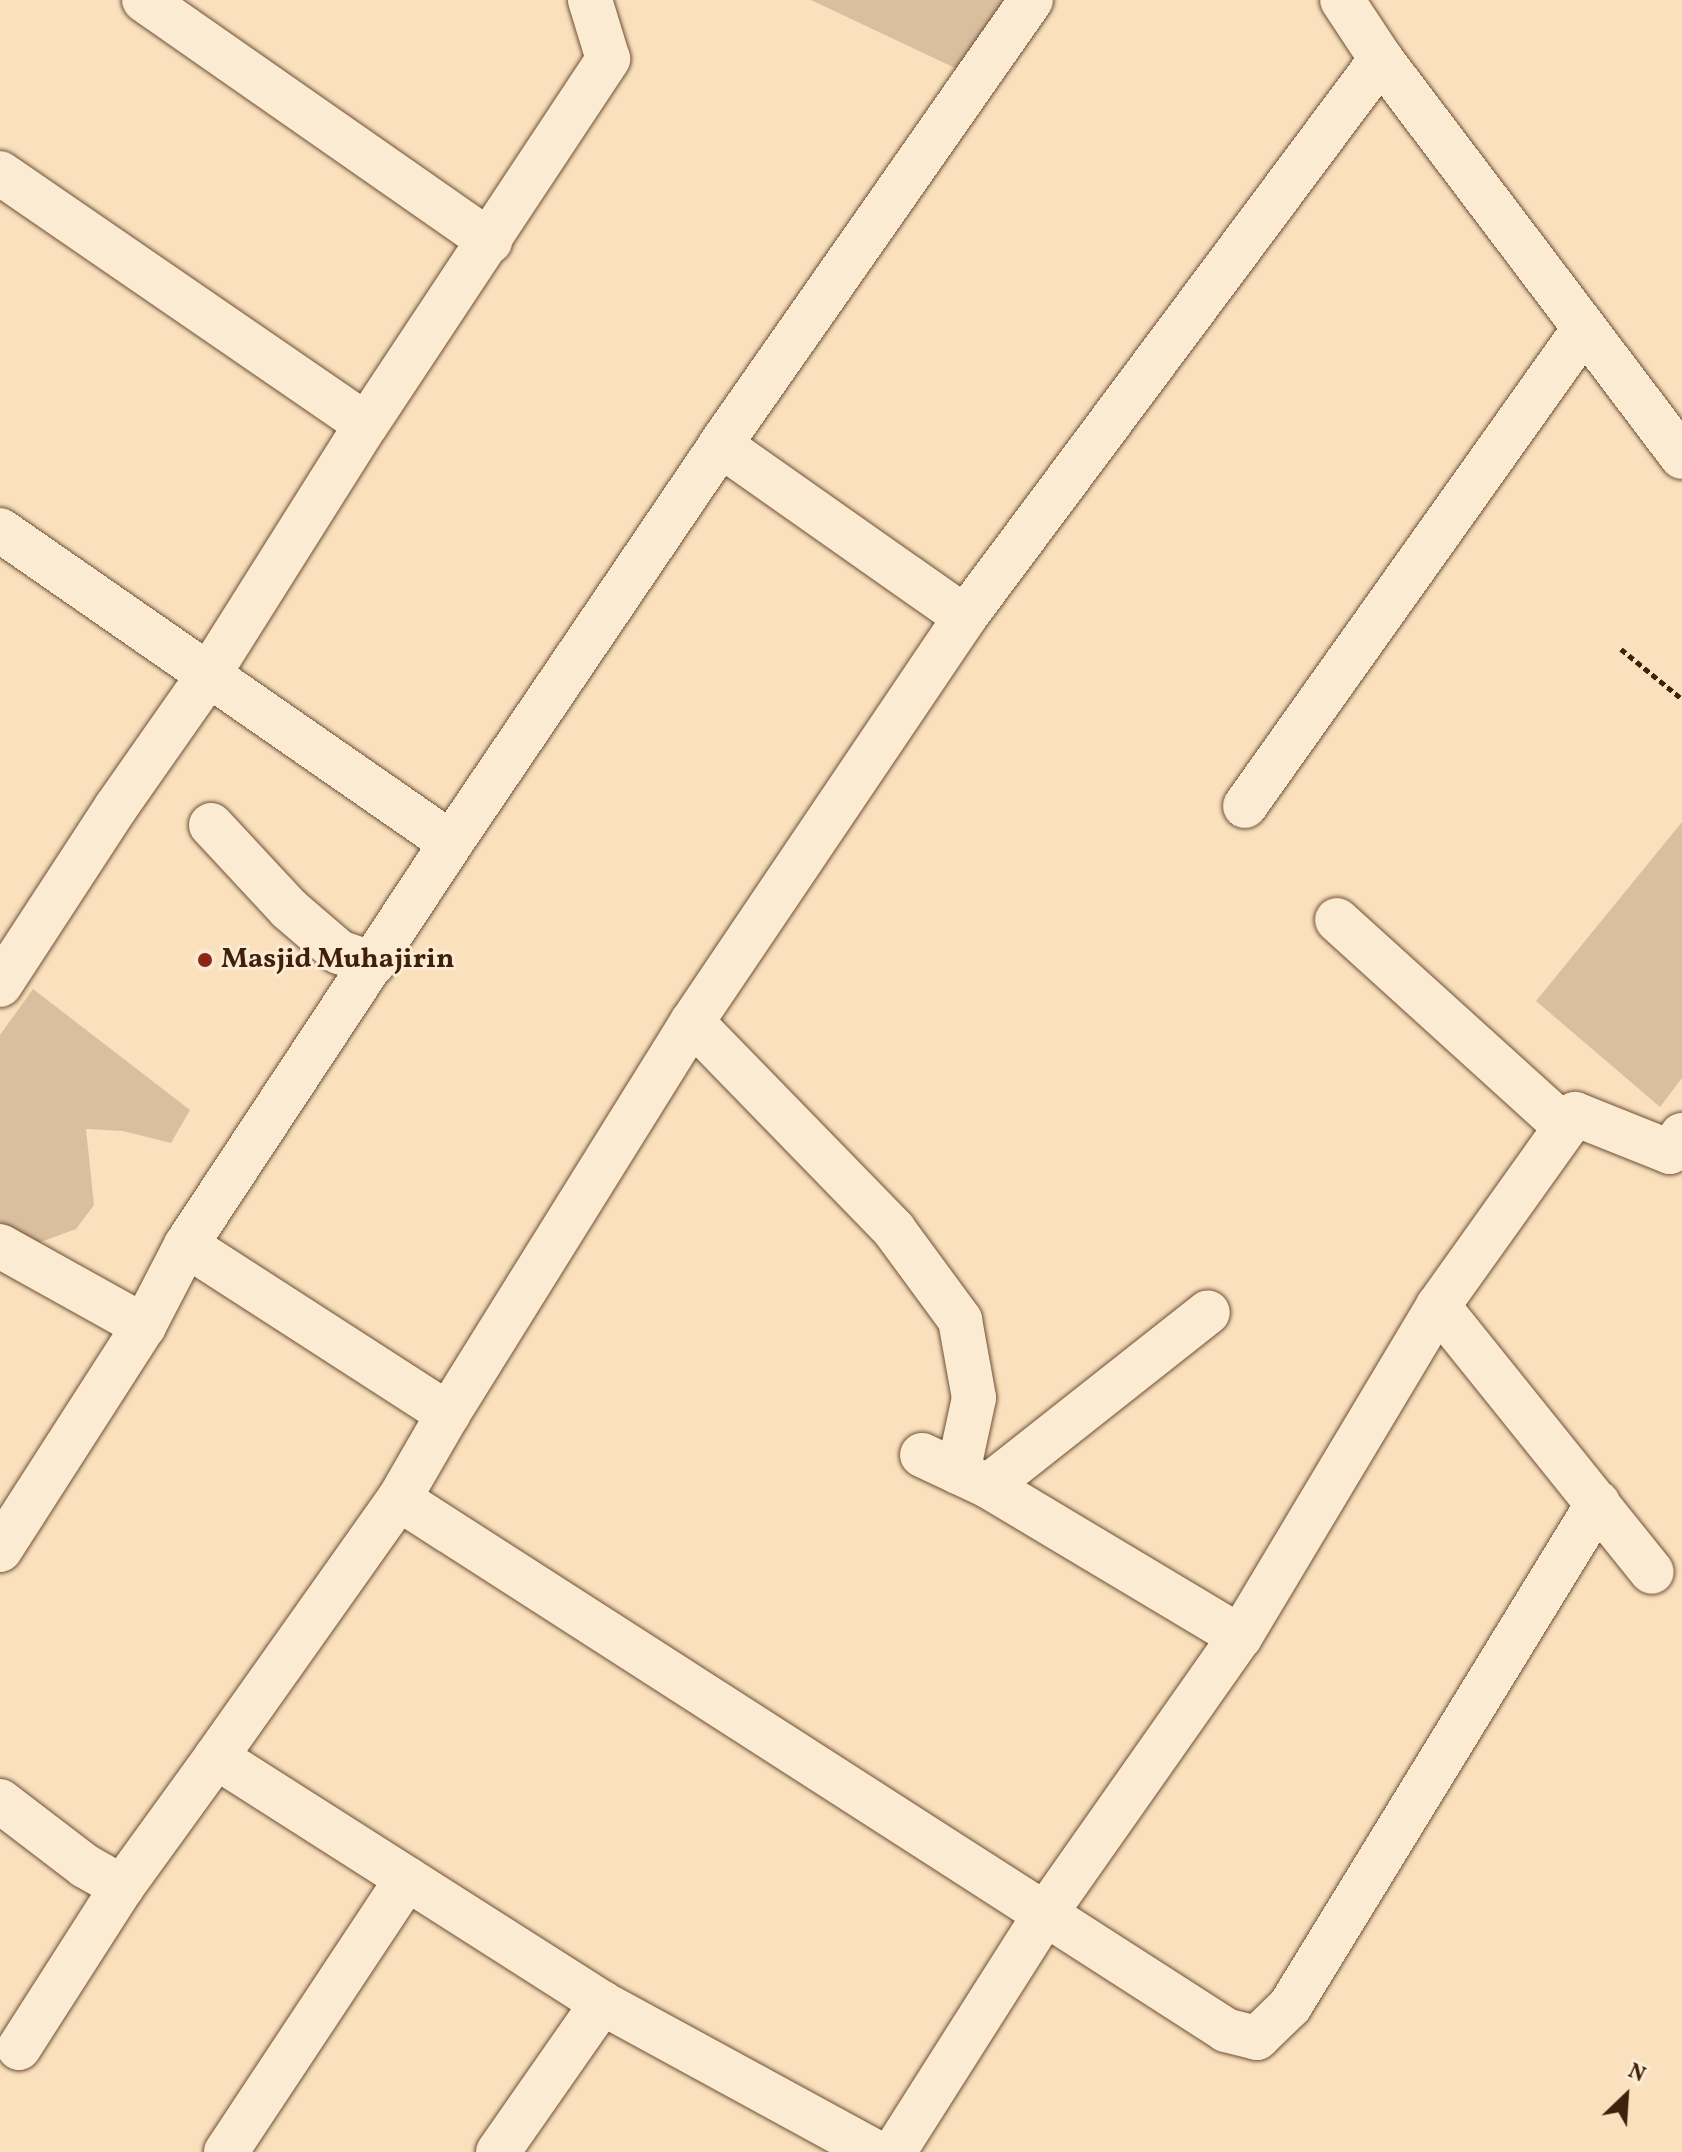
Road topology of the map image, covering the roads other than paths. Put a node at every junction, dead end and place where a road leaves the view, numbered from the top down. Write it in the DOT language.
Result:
graph roads {
  1 [pos="144,0"];
  2 [pos="590,0"];
  3 [pos="1031,0"];
  4 [pos="1342,0"];
  5 [pos="1381,59"];
  6 [pos="0,173"];
  7 [pos="490,241"];
  8 [pos="1584,329"];
  9 [pos="366,425"];
  10 [pos="1676,437"];
  11 [pos="720,445"];
  12 [pos="6,548"];
  13 [pos="965,617"];
  14 [pos="209,674"];
  15 [pos="1245,806"];
  16 [pos="211,825"];
  17 [pos="451,843"];
  18 [pos="1337,920"];
  19 [pos="373,964"];
  20 [pos="0,985"];
  21 [pos="692,1022"];
  22 [pos="1565,1127"];
  23 [pos="1678,1150"];
  24 [pos="186,1245"];
  25 [pos="0,1246"];
  26 [pos="1438,1306"];
  27 [pos="1208,1312"];
  28 [pos="144,1326"];
  29 [pos="448,1414"];
  30 [pos="956,1471"];
  31 [pos="399,1499"];
  32 [pos="1598,1503"];
  33 [pos="0,1550"];
  34 [pos="1652,1572"];
  35 [pos="1240,1637"];
  36 [pos="216,1757"];
  37 [pos="0,1801"];
  38 [pos="407,1879"];
  39 [pos="122,1887"];
  40 [pos="1045,1914"];
  41 [pos="602,2003"];
  42 [pos="19,2048"];
  43 [pos="226,2152"];
  44 [pos="498,2152"];
  45 [pos="875,2152"];
  46 [pos="894,2152"];
  1 -- 7 [label="street"];
  2 -- 7 [label="street"];
  3 -- 11 [label="street"];
  4 -- 5 [label="street"];
  5 -- 8 [label="street"];
  5 -- 13 [label="street"];
  6 -- 9 [label="street"];
  7 -- 9 [label="street"];
  8 -- 10 [label="street"];
  8 -- 15 [label="street"];
  9 -- 14 [label="street"];
  11 -- 13 [label="street"];
  11 -- 17 [label="street"];
  12 -- 14 [label="street"];
  13 -- 21 [label="street"];
  14 -- 17 [label="street"];
  14 -- 20 [label="street"];
  16 -- 19 [label="street"];
  17 -- 19 [label="street"];
  18 -- 22 [label="street"];
  19 -- 24 [label="street"];
  21 -- 29 [label="street"];
  21 -- 30 [label="street"];
  22 -- 23 [label="street"];
  22 -- 26 [label="street"];
  24 -- 28 [label="street"];
  24 -- 29 [label="street"];
  25 -- 28 [label="street"];
  26 -- 32 [label="street"];
  26 -- 35 [label="street"];
  27 -- 30 [label="street"];
  28 -- 33 [label="street"];
  29 -- 31 [label="street"];
  30 -- 35 [label="street"];
  31 -- 36 [label="street"];
  31 -- 40 [label="street"];
  32 -- 34 [label="street"];
  32 -- 40 [label="street"];
  35 -- 40 [label="street"];
  36 -- 38 [label="street"];
  36 -- 39 [label="street"];
  37 -- 39 [label="street"];
  38 -- 41 [label="street"];
  38 -- 43 [label="street"];
  39 -- 42 [label="street"];
  40 -- 46 [label="street"];
  41 -- 44 [label="street"];
  41 -- 45 [label="street"];
}
